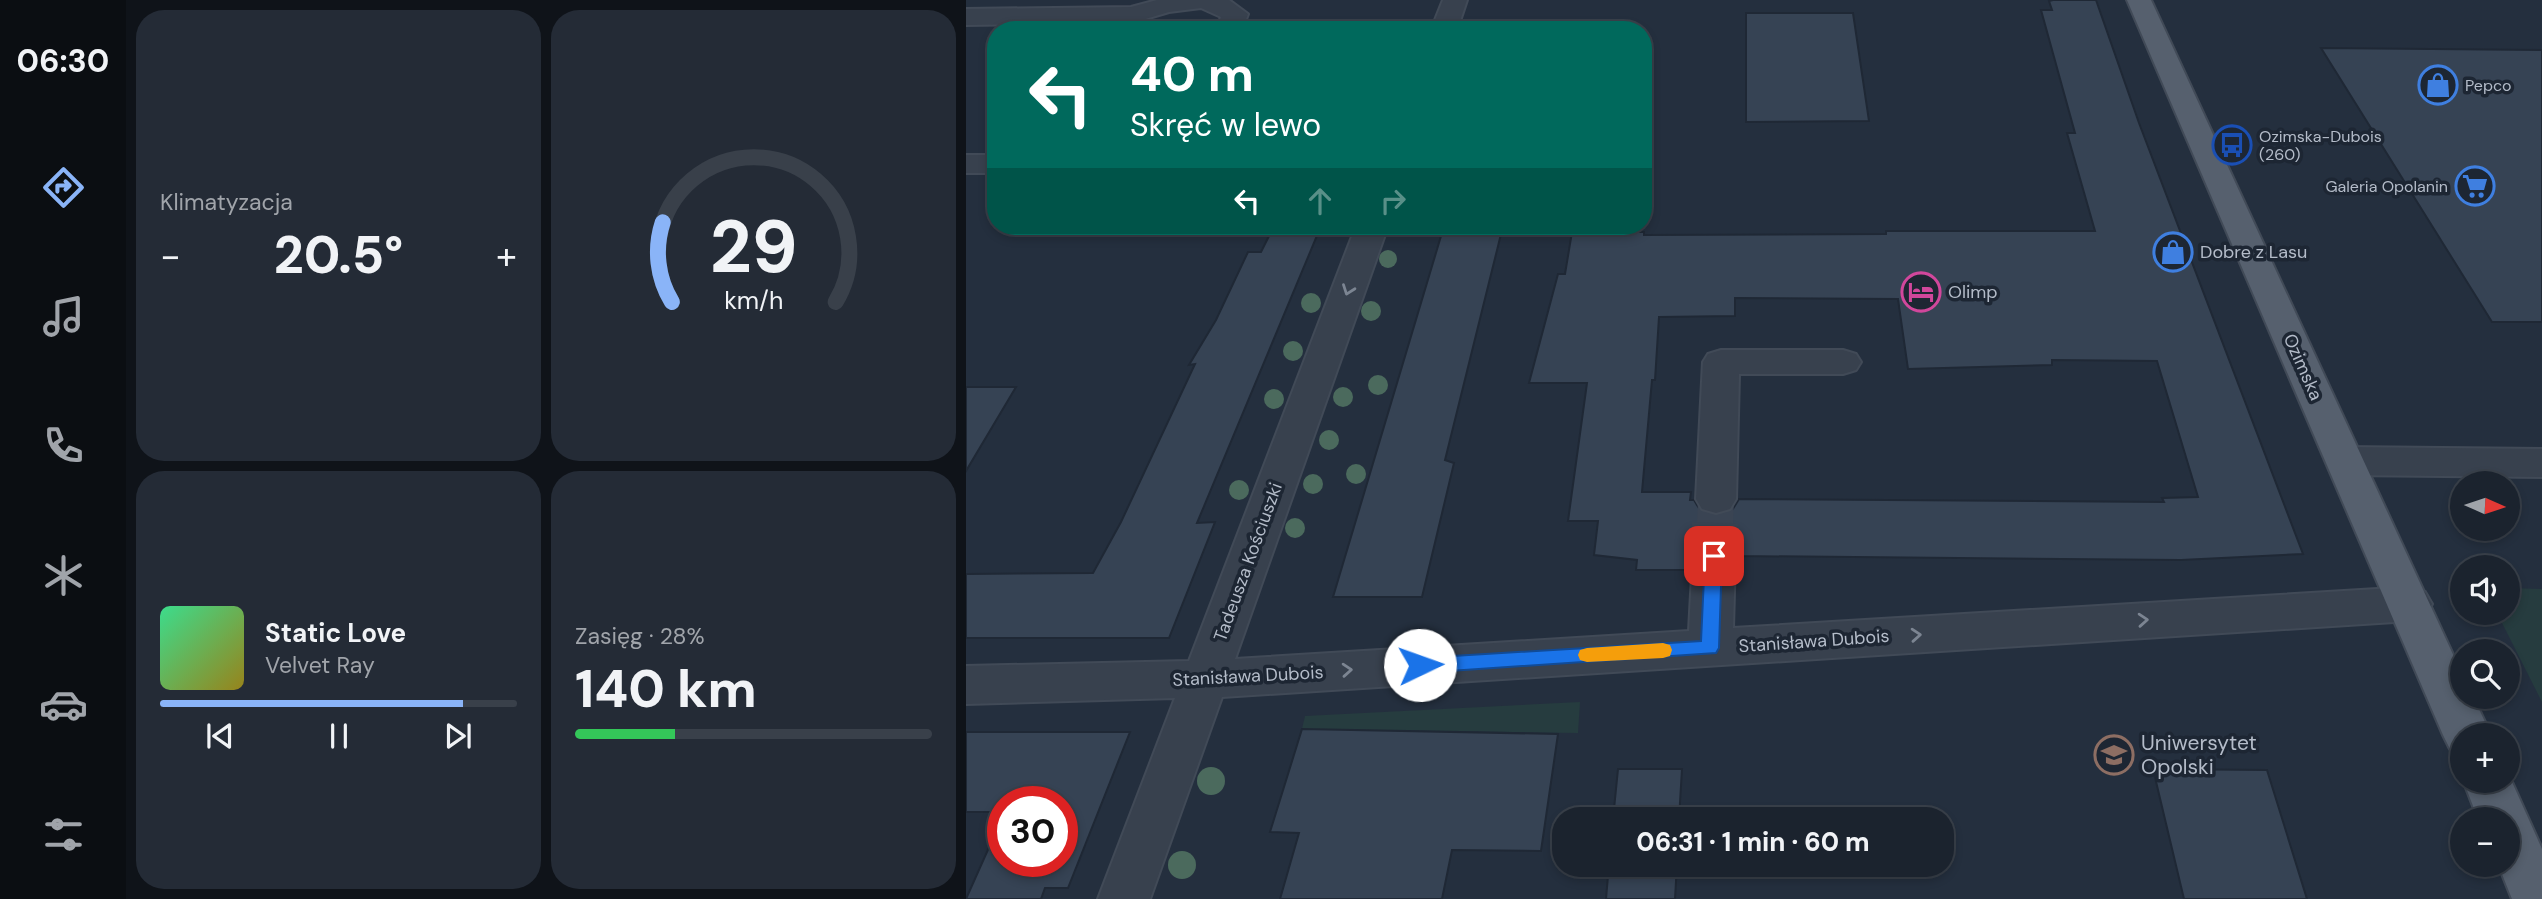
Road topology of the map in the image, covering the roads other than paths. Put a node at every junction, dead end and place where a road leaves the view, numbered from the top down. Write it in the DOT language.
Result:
graph roads {
  1 [pos="1455,0"];
  2 [pos="2139,0"];
  3 [pos="966,17"];
  4 [pos="1095,21"];
  5 [pos="1130,21"];
  6 [pos="1232,21"];
  7 [pos="1447,21"];
  8 [pos="966,164"];
  9 [pos="987,164"];
  10 [pos="1369,235"];
  11 [pos="1843,362"];
  12 [pos="2345,461"];
  13 [pos="2542,463"];
  14 [pos="1716,499"];
  15 [pos="1714,556"];
  16 [pos="2410,604"];
  17 [pos="1710,648"];
  18 [pos="1205,679"];
  19 [pos="966,685"];
  20 [pos="2462,723"];
  21 [pos="2520,857"];
  22 [pos="1124,899"];
  23 [pos="2538,899"];
  1 -- 7 [label="street"];
  2 -- 12 [label="main road, Ozimska"];
  3 -- 4 [label="street"];
  5 -- 6 [label="street"];
  8 -- 9 [label="street"];
  10 -- 18 [label="street, Tadeusza Kościuszki, one-way"];
  11 -- 14 [label="street"];
  12 -- 13 [label="street"];
  12 -- 16 [label="main road, Ozimska"];
  15 -- 17 [label="street"];
  17 -- 16 [label="street, Stanisława Dubois, one-way"];
  16 -- 20 [label="main road, Ozimska"];
  18 -- 17 [label="street, Stanisława Dubois, one-way"];
  18 -- 19 [label="street, Stanisława Dubois"];
  18 -- 22 [label="street, Tadeusza Kościuszki"];
  21 -- 23 [label="main road"];
}
